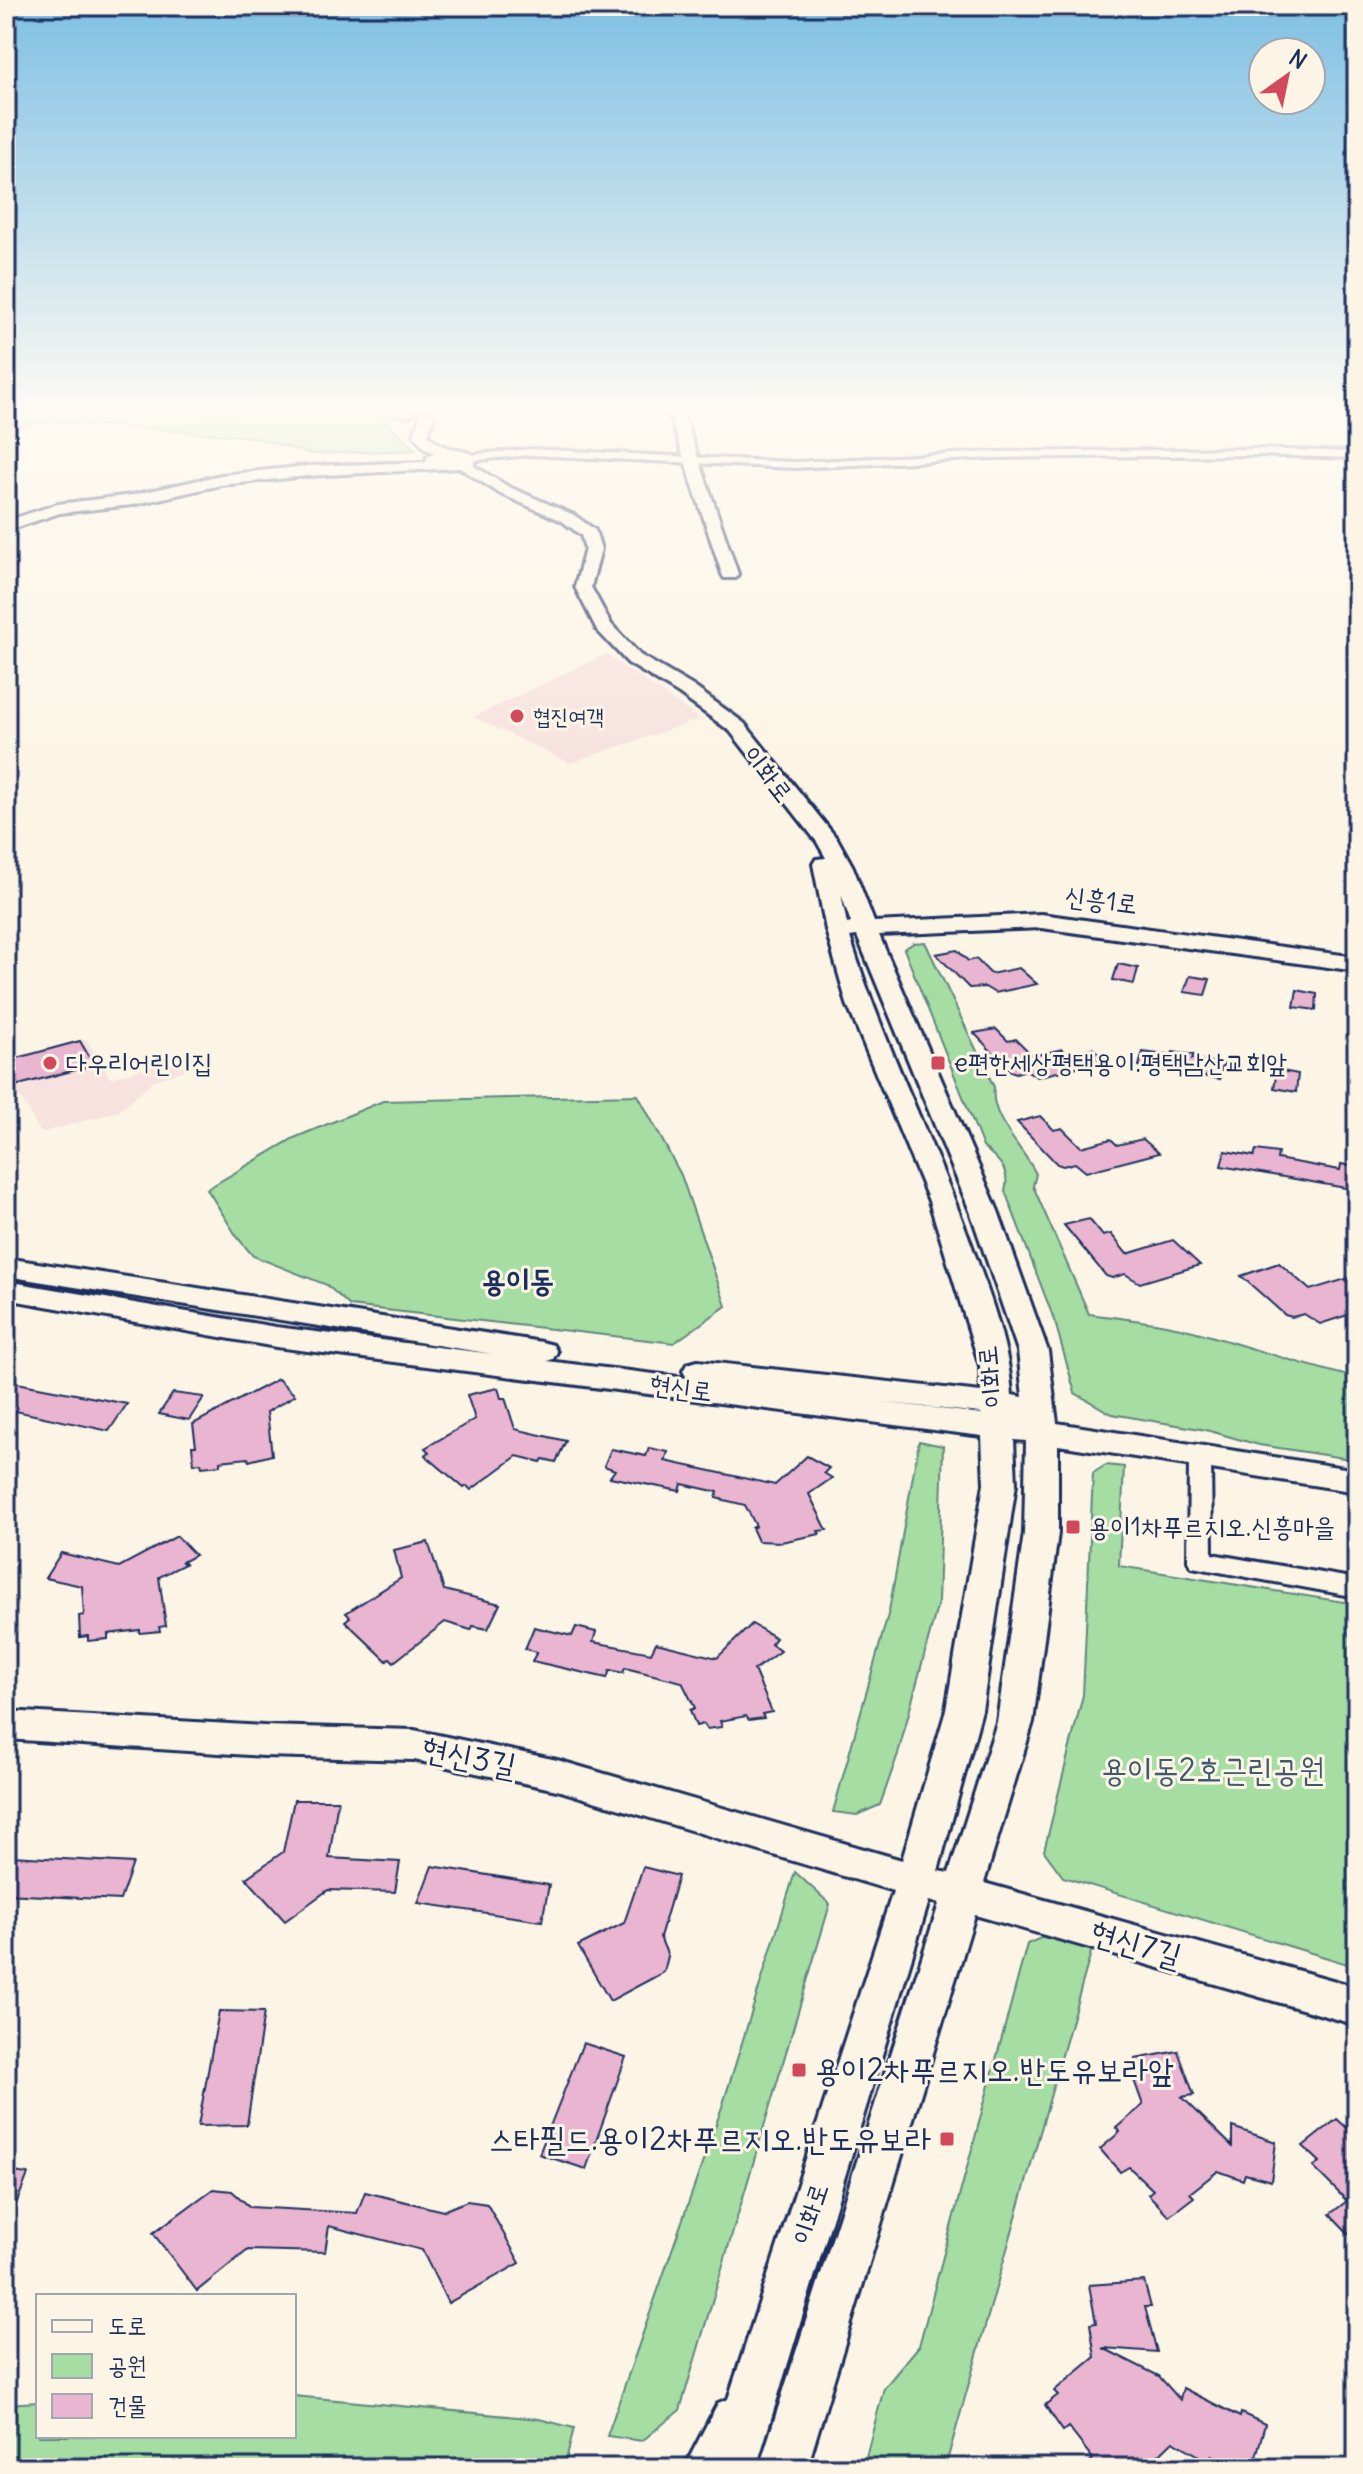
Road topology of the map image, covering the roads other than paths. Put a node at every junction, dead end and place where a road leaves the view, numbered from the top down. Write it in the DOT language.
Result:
graph roads {
  1 [pos="576,528"];
  2 [pos="583,528"];
  3 [pos="701,528"];
  4 [pos="711,528"];
  5 [pos="712,572"];
  6 [pos="730,574"];
  7 [pos="865,929"];
  8 [pos="837,930"];
  9 [pos="1357,964"];
  10 [pos="6,1267"];
  11 [pos="6,1290"];
  12 [pos="995,1416"];
  13 [pos="1040,1421"];
  14 [pos="1200,1457"];
  15 [pos="1357,1481"];
  16 [pos="1357,1588"];
  17 [pos="6,1725"];
  18 [pos="916,1881"];
  19 [pos="960,1894"];
  20 [pos="1357,2006"];
  21 [pos="756,2385"];
  22 [pos="783,2467"];
  23 [pos="708,2468"];
  24 [pos="732,2468"];
  1 -- 8 [label="street, 이화로"];
  2 -- 7 [label="street, 이화로"];
  3 -- 5 [label="street"];
  4 -- 6 [label="street"];
  7 -- 8 [label="street, 신흥1로"];
  7 -- 9 [label="street, 신흥1로"];
  7 -- 13 [label="street"];
  8 -- 12 [label="street, 이화로"];
  10 -- 12 [label="street, 현신로"];
  11 -- 12 [label="street, 현신로"];
  12 -- 13 [label="street, 현신로"];
  12 -- 18 [label="street, 이화로"];
  13 -- 14 [label="street, 현신로"];
  13 -- 19 [label="street"];
  14 -- 15 [label="street, 현신로"];
  14 -- 16 [label="street"];
  17 -- 18 [label="street, 현신3길"];
  18 -- 19 [label="street, 현신7길"];
  18 -- 21 [label="street, 이화로"];
  19 -- 20 [label="street, 현신7길"];
  19 -- 22 [label="street"];
  21 -- 23 [label="street"];
  21 -- 24 [label="street, 이화로"];
}
